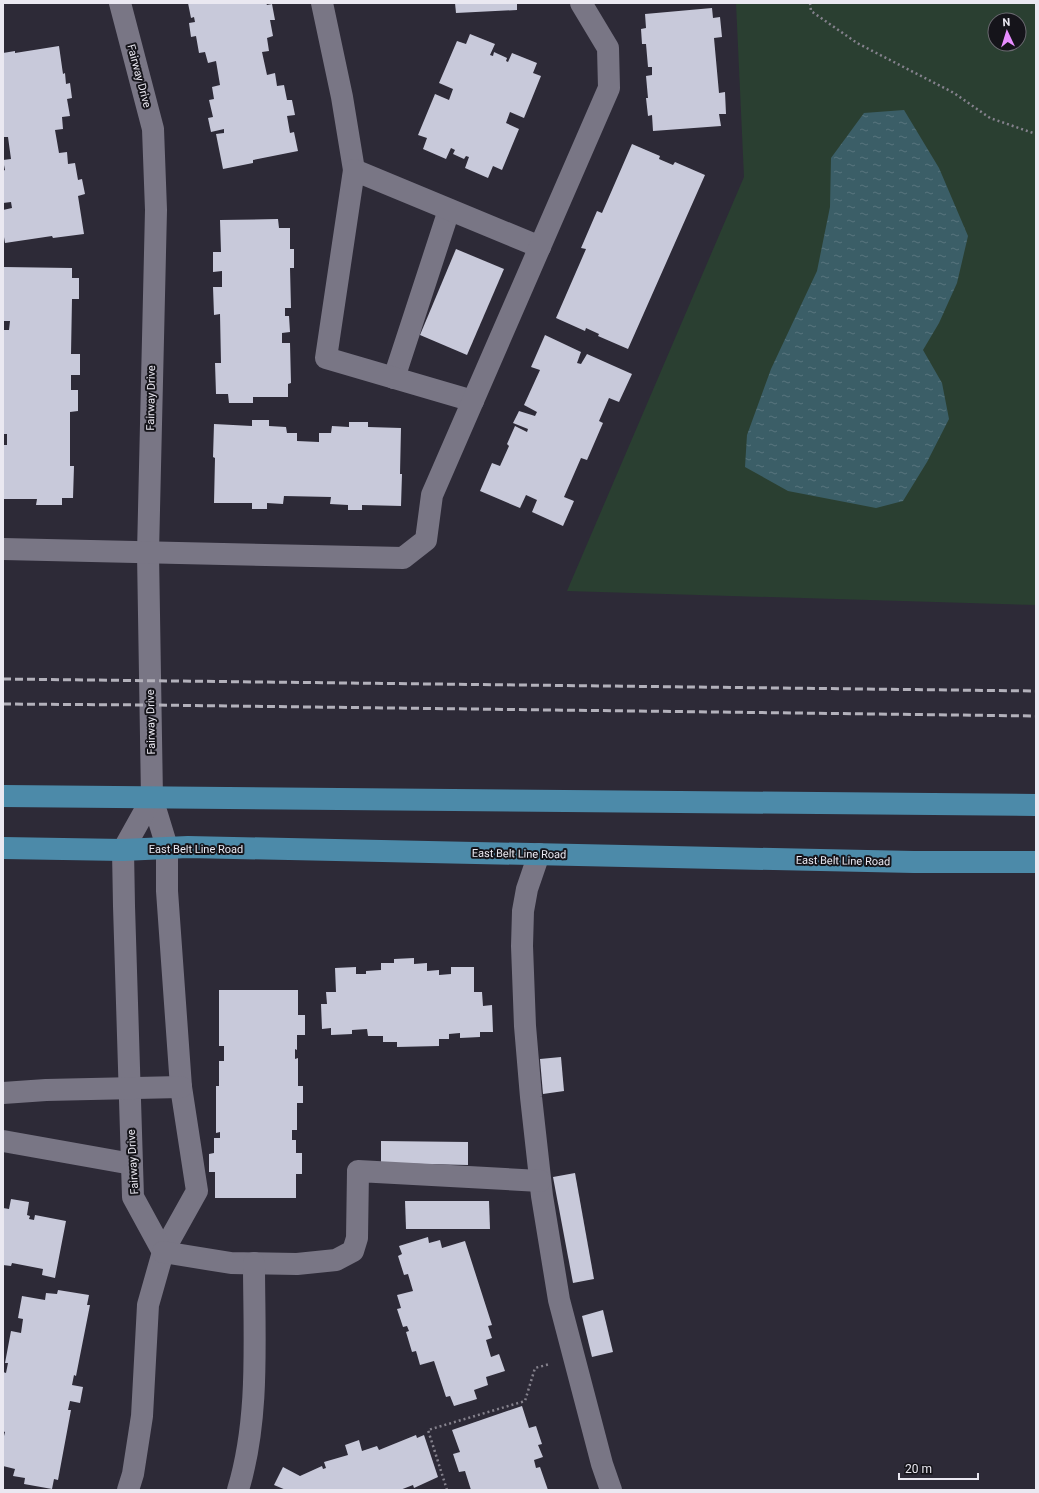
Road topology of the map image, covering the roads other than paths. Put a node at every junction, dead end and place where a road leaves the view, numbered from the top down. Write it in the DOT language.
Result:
graph roads {
  1 [pos="120,3"];
  2 [pos="322,3"];
  3 [pos="581,3"];
  4 [pos="354,170"];
  5 [pos="449,210"];
  6 [pos="540,247"];
  7 [pos="394,378"];
  8 [pos="473,400"];
  9 [pos="3,549"];
  10 [pos="148,553"];
  11 [pos="3,796"];
  12 [pos="152,798"];
  13 [pos="1036,805"];
  14 [pos="3,848"];
  15 [pos="167,848"];
  16 [pos="123,850"];
  17 [pos="539,854"];
  18 [pos="1036,862"];
  19 [pos="181,1087"];
  20 [pos="130,1089"];
  21 [pos="3,1092"];
  22 [pos="3,1140"];
  23 [pos="132,1164"];
  24 [pos="540,1181"];
  25 [pos="163,1252"];
  26 [pos="254,1263"];
  27 [pos="128,1490"];
  28 [pos="238,1490"];
  29 [pos="611,1490"];
  1 -- 10 [label="street, Fairway Drive"];
  2 -- 4 [label="street"];
  3 -- 6 [label="street"];
  4 -- 5 [label="street"];
  4 -- 7 [label="street"];
  5 -- 6 [label="street"];
  5 -- 7 [label="street"];
  6 -- 8 [label="street"];
  7 -- 8 [label="street"];
  8 -- 10 [label="street"];
  9 -- 10 [label="street"];
  10 -- 12 [label="street, Fairway Drive"];
  11 -- 12 [label="main road"];
  12 -- 13 [label="main road"];
  12 -- 15 [label="street, Fairway Drive"];
  12 -- 16 [label="street"];
  14 -- 16 [label="main road, East Belt Line Road"];
  15 -- 16 [label="main road, East Belt Line Road"];
  15 -- 17 [label="main road, East Belt Line Road"];
  15 -- 19 [label="street, Fairway Drive"];
  16 -- 20 [label="street, Fairway Drive"];
  17 -- 18 [label="main road, East Belt Line Road"];
  17 -- 24 [label="street"];
  19 -- 20 [label="street"];
  19 -- 25 [label="street, Fairway Drive"];
  20 -- 21 [label="street"];
  20 -- 23 [label="street, Fairway Drive"];
  22 -- 23 [label="street"];
  23 -- 25 [label="street, Fairway Drive"];
  24 -- 26 [label="street"];
  24 -- 29 [label="street"];
  25 -- 26 [label="street"];
  25 -- 27 [label="street"];
  26 -- 28 [label="street"];
}
